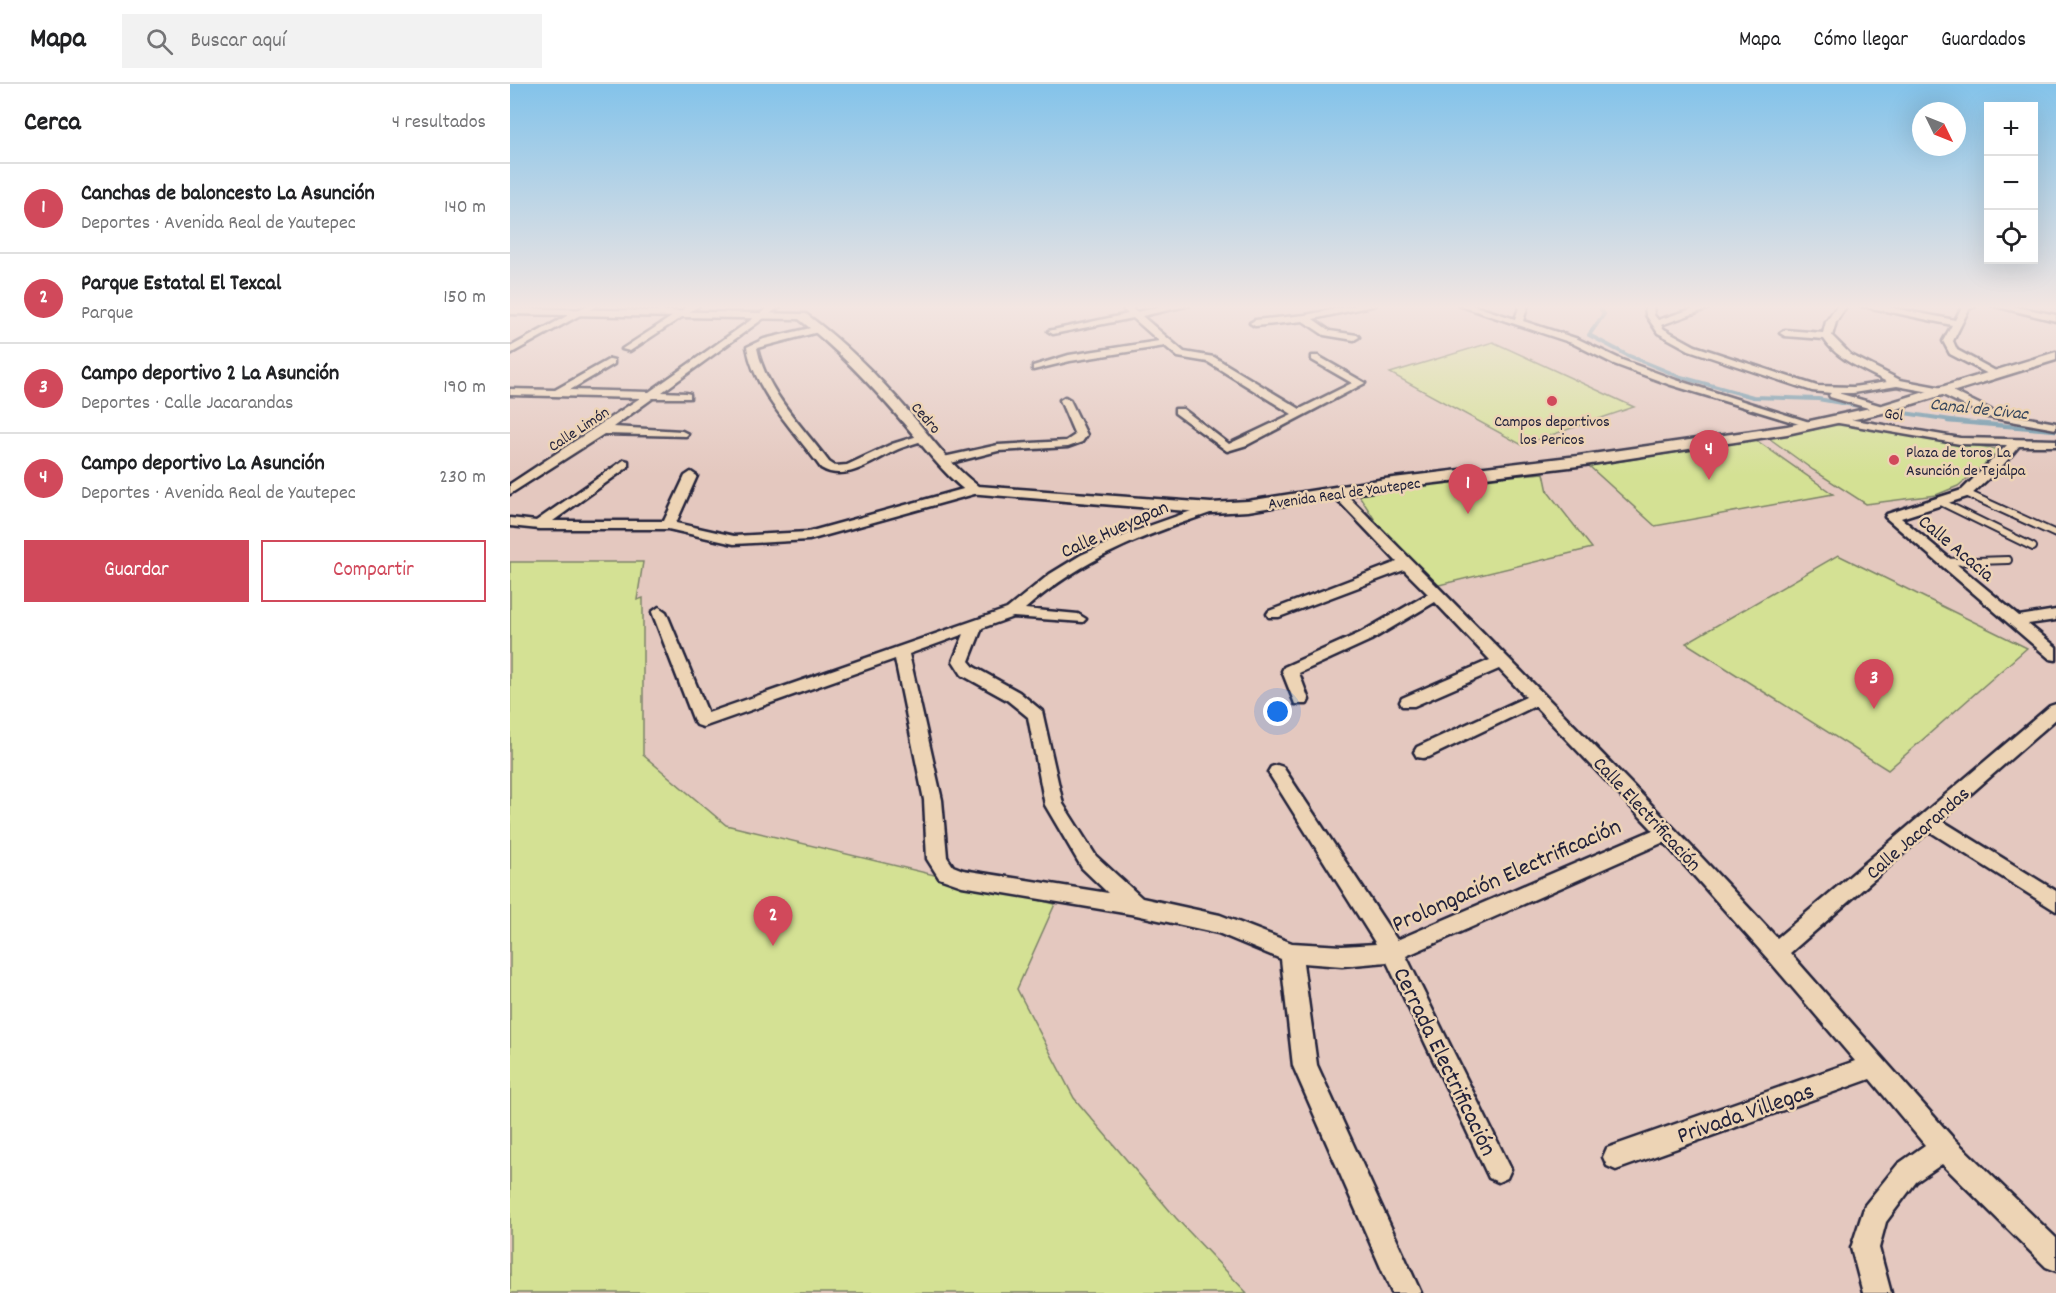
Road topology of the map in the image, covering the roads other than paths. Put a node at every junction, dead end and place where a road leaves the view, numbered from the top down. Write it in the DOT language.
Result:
graph roads {
  1 [pos="699,361"];
  2 [pos="755,361"];
  3 [pos="855,361"];
  4 [pos="1058,361"];
  5 [pos="1213,361"];
  6 [pos="1321,361"];
  7 [pos="1617,361"];
  8 [pos="1732,361"];
  9 [pos="1857,361"];
  10 [pos="1971,361"];
  11 [pos="2039,361"];
  12 [pos="610,362"];
  13 [pos="1037,368"];
  14 [pos="1998,375"];
  15 [pos="1897,382"];
  16 [pos="1816,390"];
  17 [pos="1944,391"];
  18 [pos="510,392"];
  19 [pos="555,395"];
  20 [pos="651,396"];
  21 [pos="686,396"];
  22 [pos="1065,400"];
  23 [pos="1882,409"];
  24 [pos="1179,411"];
  25 [pos="1298,413"];
  26 [pos="1843,419"];
  27 [pos="1813,425"];
  28 [pos="2056,426"];
  29 [pos="602,430"];
  30 [pos="682,434"];
  31 [pos="924,437"];
  32 [pos="2016,442"];
  33 [pos="2056,443"];
  34 [pos="943,461"];
  35 [pos="624,464"];
  36 [pos="691,476"];
  37 [pos="510,490"];
  38 [pos="974,490"];
  39 [pos="1337,492"];
  40 [pos="1966,493"];
  41 [pos="1941,502"];
  42 [pos="1211,508"];
  43 [pos="510,522"];
  44 [pos="539,525"];
  45 [pos="668,525"];
  46 [pos="2056,534"];
  47 [pos="2033,547"];
  48 [pos="2008,560"];
  49 [pos="1944,562"];
  50 [pos="1406,564"];
  51 [pos="1438,594"];
  52 [pos="659,612"];
  53 [pos="1012,612"];
  54 [pos="1274,614"];
  55 [pos="2056,615"];
  56 [pos="1078,619"];
  57 [pos="2015,621"];
  58 [pos="976,624"];
  59 [pos="901,651"];
  60 [pos="2056,655"];
  61 [pos="1503,661"];
  62 [pos="1537,698"];
  63 [pos="1301,700"];
  64 [pos="1408,702"];
  65 [pos="2056,710"];
  66 [pos="1423,752"];
  67 [pos="1277,772"];
  68 [pos="1929,822"];
  69 [pos="1667,832"];
  70 [pos="2056,902"];
  71 [pos="1136,906"];
  72 [pos="1393,952"];
  73 [pos="1776,952"];
  74 [pos="1291,953"];
  75 [pos="1874,1066"];
  76 [pos="1944,1147"];
  77 [pos="1616,1157"];
  78 [pos="1498,1169"];
  79 [pos="2056,1257"];
  80 [pos="1407,1293"];
  81 [pos="1877,1293"];
  1 -- 20 [label="street, Calle Limón"];
  2 -- 31 [label="street"];
  3 -- 31 [label="street, Cedro"];
  4 -- 13 [label="street"];
  5 -- 25 [label="street"];
  6 -- 25 [label="street"];
  7 -- 27 [label="street"];
  8 -- 16 [label="street"];
  9 -- 15 [label="street"];
  10 -- 14 [label="street"];
  11 -- 14 [label="street, Avenida Real de Yautepec"];
  12 -- 19 [label="street"];
  14 -- 17 [label="street, Avenida Real de Yautepec"];
  15 -- 16 [label="street"];
  15 -- 17 [label="street"];
  16 -- 23 [label="street"];
  17 -- 23 [label="street, Avenida Real de Yautepec"];
  17 -- 28 [label="street"];
  18 -- 19 [label="street"];
  19 -- 20 [label="street"];
  20 -- 21 [label="street"];
  20 -- 29 [label="street, Calle Limón"];
  22 -- 34 [label="street"];
  23 -- 26 [label="street, Avenida Real de Yautepec"];
  24 -- 25 [label="street"];
  26 -- 27 [label="street, Avenida Real de Yautepec"];
  26 -- 32 [label="street, Gol"];
  27 -- 39 [label="street, Avenida Real de Yautepec"];
  29 -- 30 [label="street"];
  29 -- 37 [label="street, Calle Limón"];
  31 -- 34 [label="street, Cedro"];
  32 -- 33 [label="street, Gol"];
  32 -- 40 [label="street, Calle Acacia"];
  34 -- 38 [label="street, Cedro"];
  35 -- 44 [label="street"];
  36 -- 45 [label="street"];
  38 -- 42 [label="street, Avenida Real de Yautepec"];
  38 -- 45 [label="street, Avenida Real de Yautepec"];
  39 -- 42 [label="street, Avenida Real de Yautepec"];
  39 -- 50 [label="street, Calle Electrificación"];
  40 -- 41 [label="street, Calle Acacia"];
  40 -- 46 [label="lane"];
  41 -- 47 [label="lane"];
  41 -- 49 [label="street, Calle Acacia"];
  42 -- 53 [label="street, Calle Hueyapan"];
  43 -- 44 [label="street, Avenida Real de Yautepec"];
  44 -- 45 [label="street, Avenida Real de Yautepec"];
  48 -- 49 [label="lane"];
  49 -- 57 [label="street, Calle Acacia"];
  50 -- 51 [label="street, Calle Electrificación"];
  50 -- 54 [label="street"];
  51 -- 61 [label="street, Calle Electrificación"];
  51 -- 63 [label="street"];
  52 -- 59 [label="street, Calle Hueyapan"];
  53 -- 56 [label="street"];
  53 -- 58 [label="street, Calle Hueyapan"];
  55 -- 57 [label="street"];
  57 -- 60 [label="street, Calle Acacia"];
  58 -- 59 [label="street, Calle Hueyapan"];
  58 -- 71 [label="street"];
  59 -- 71 [label="street, Prolongación Electrificación"];
  61 -- 62 [label="street, Calle Electrificación"];
  61 -- 64 [label="street"];
  62 -- 66 [label="street"];
  62 -- 69 [label="street, Calle Electrificación"];
  65 -- 68 [label="street, Calle Jacarandas"];
  67 -- 72 [label="street, Cerrada Electrificación"];
  68 -- 70 [label="street"];
  68 -- 73 [label="street, Calle Jacarandas"];
  69 -- 72 [label="street, Prolongación Electrificación"];
  69 -- 73 [label="street, Calle Electrificación"];
  71 -- 74 [label="street, Prolongación Electrificación"];
  72 -- 74 [label="street, Prolongación Electrificación"];
  72 -- 78 [label="street, Cerrada Electrificación"];
  73 -- 75 [label="street, Calle Electrificación"];
  74 -- 80 [label="street"];
  75 -- 76 [label="street, Calle Electrificación"];
  75 -- 77 [label="street, Privada Villegas"];
  76 -- 79 [label="street, Calle Electrificación"];
  76 -- 81 [label="street"];
}
